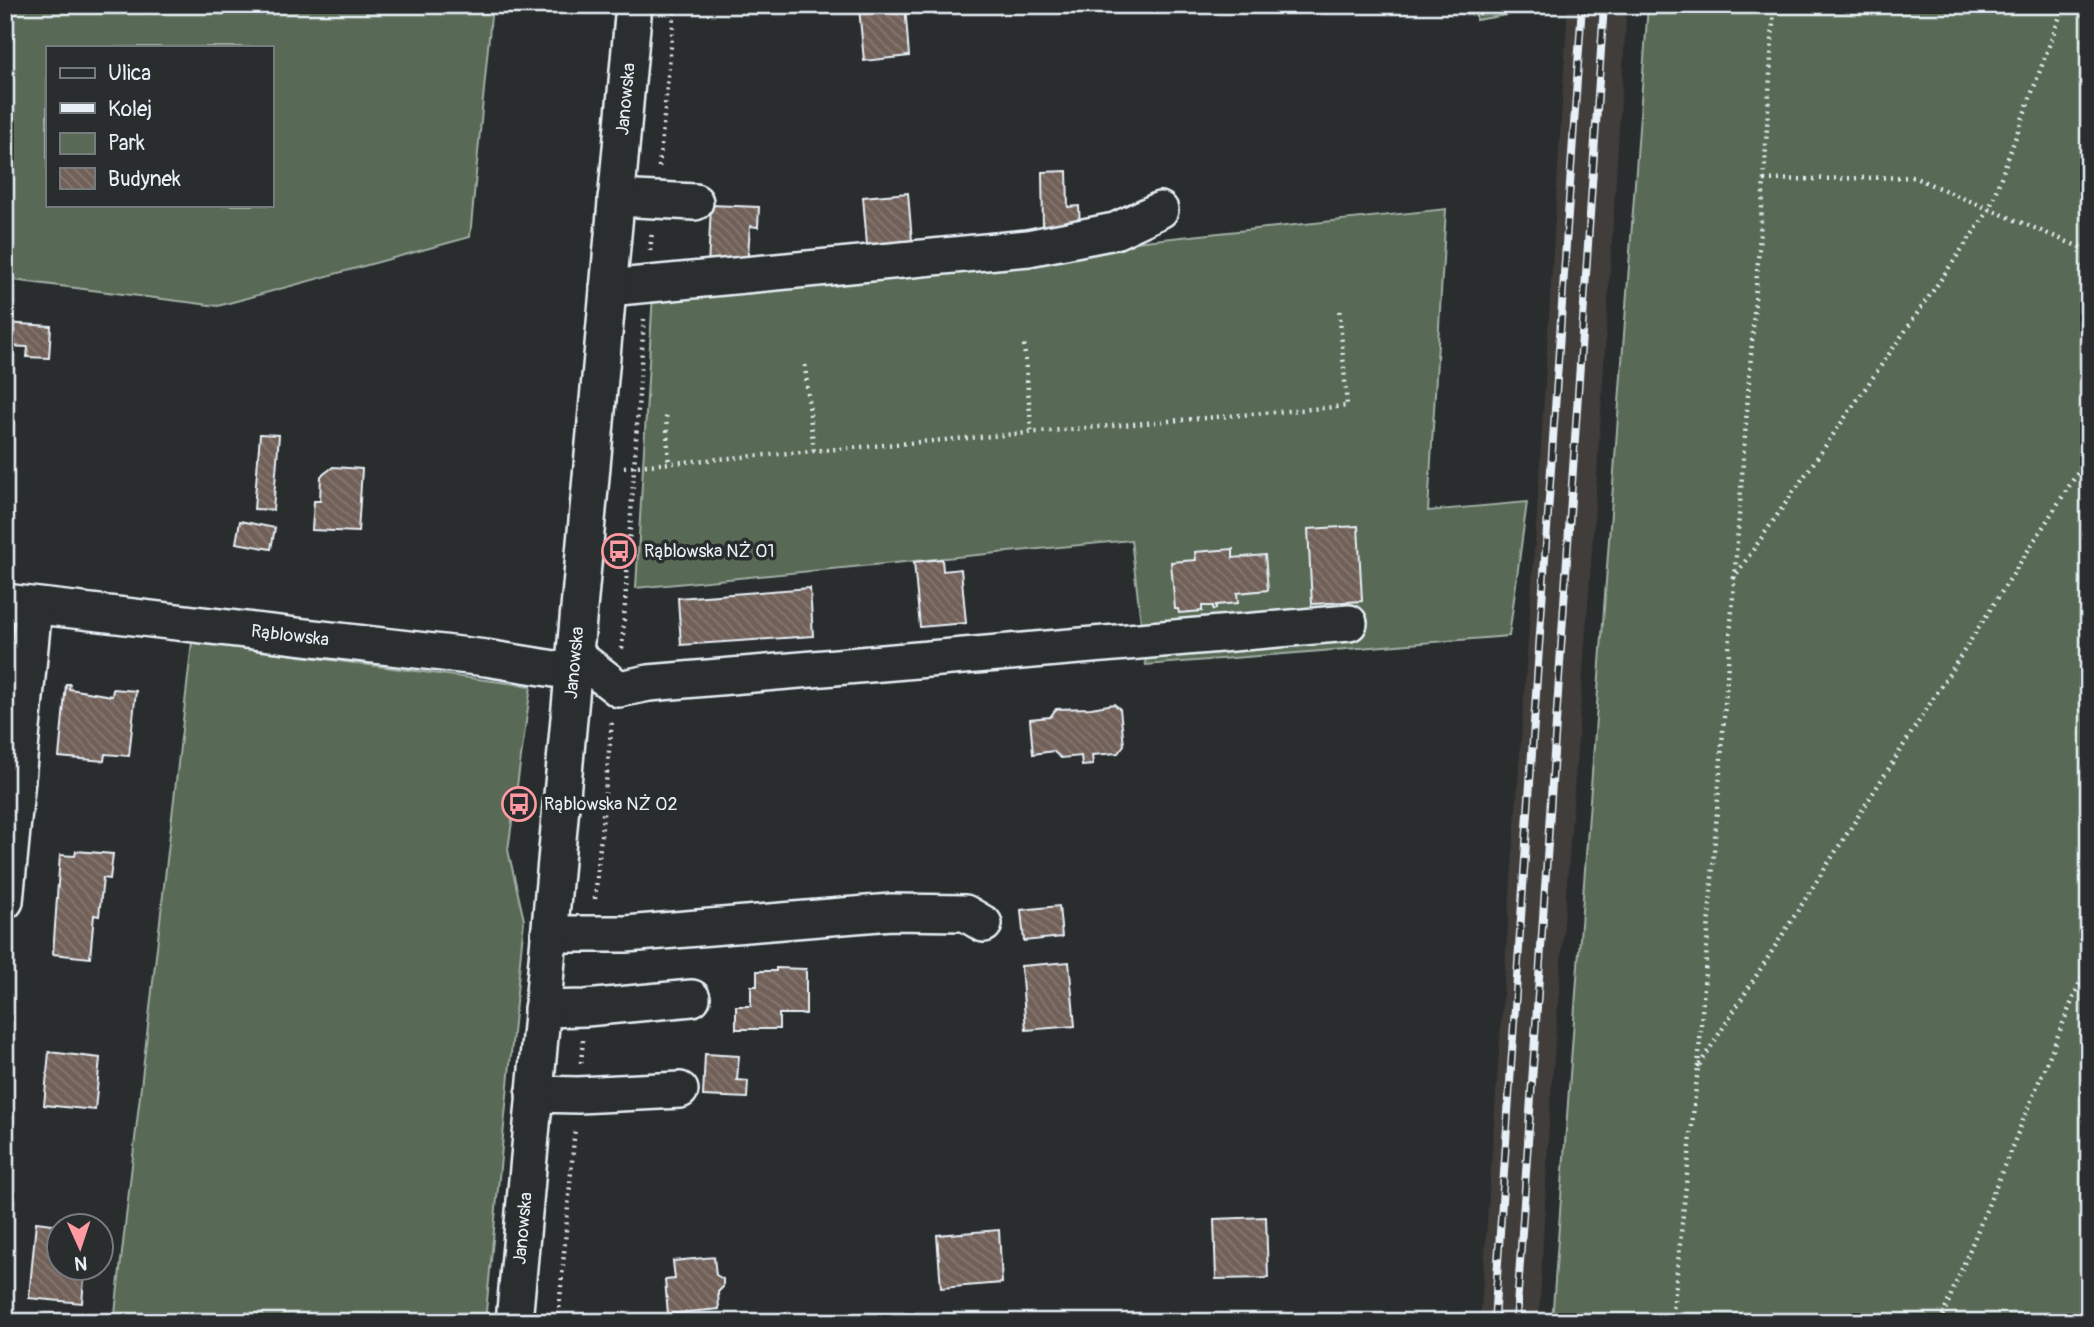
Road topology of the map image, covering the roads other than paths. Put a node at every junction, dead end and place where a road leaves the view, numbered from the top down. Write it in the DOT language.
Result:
graph roads {
  1 [pos="634,5"];
  2 [pos="616,198"];
  3 [pos="695,202"];
  4 [pos="1160,210"];
  5 [pos="608,288"];
  6 [pos="20,604"];
  7 [pos="1349,623"];
  8 [pos="574,664"];
  9 [pos="5,901"];
  10 [pos="984,924"];
  11 [pos="549,934"];
  12 [pos="692,998"];
  13 [pos="542,1009"];
  14 [pos="680,1090"];
  15 [pos="534,1094"];
  16 [pos="514,1322"];
  1 -- 2 [label="street, Janowska"];
  2 -- 3 [label="street"];
  2 -- 5 [label="street, Janowska"];
  4 -- 5 [label="street"];
  5 -- 8 [label="street, Janowska"];
  6 -- 8 [label="street, Rąblowska"];
  6 -- 9 [label="street"];
  7 -- 8 [label="street"];
  8 -- 11 [label="street, Janowska"];
  10 -- 11 [label="street"];
  11 -- 13 [label="street, Janowska"];
  12 -- 13 [label="street"];
  13 -- 15 [label="street, Janowska"];
  14 -- 15 [label="street"];
  15 -- 16 [label="street, Janowska"];
}
